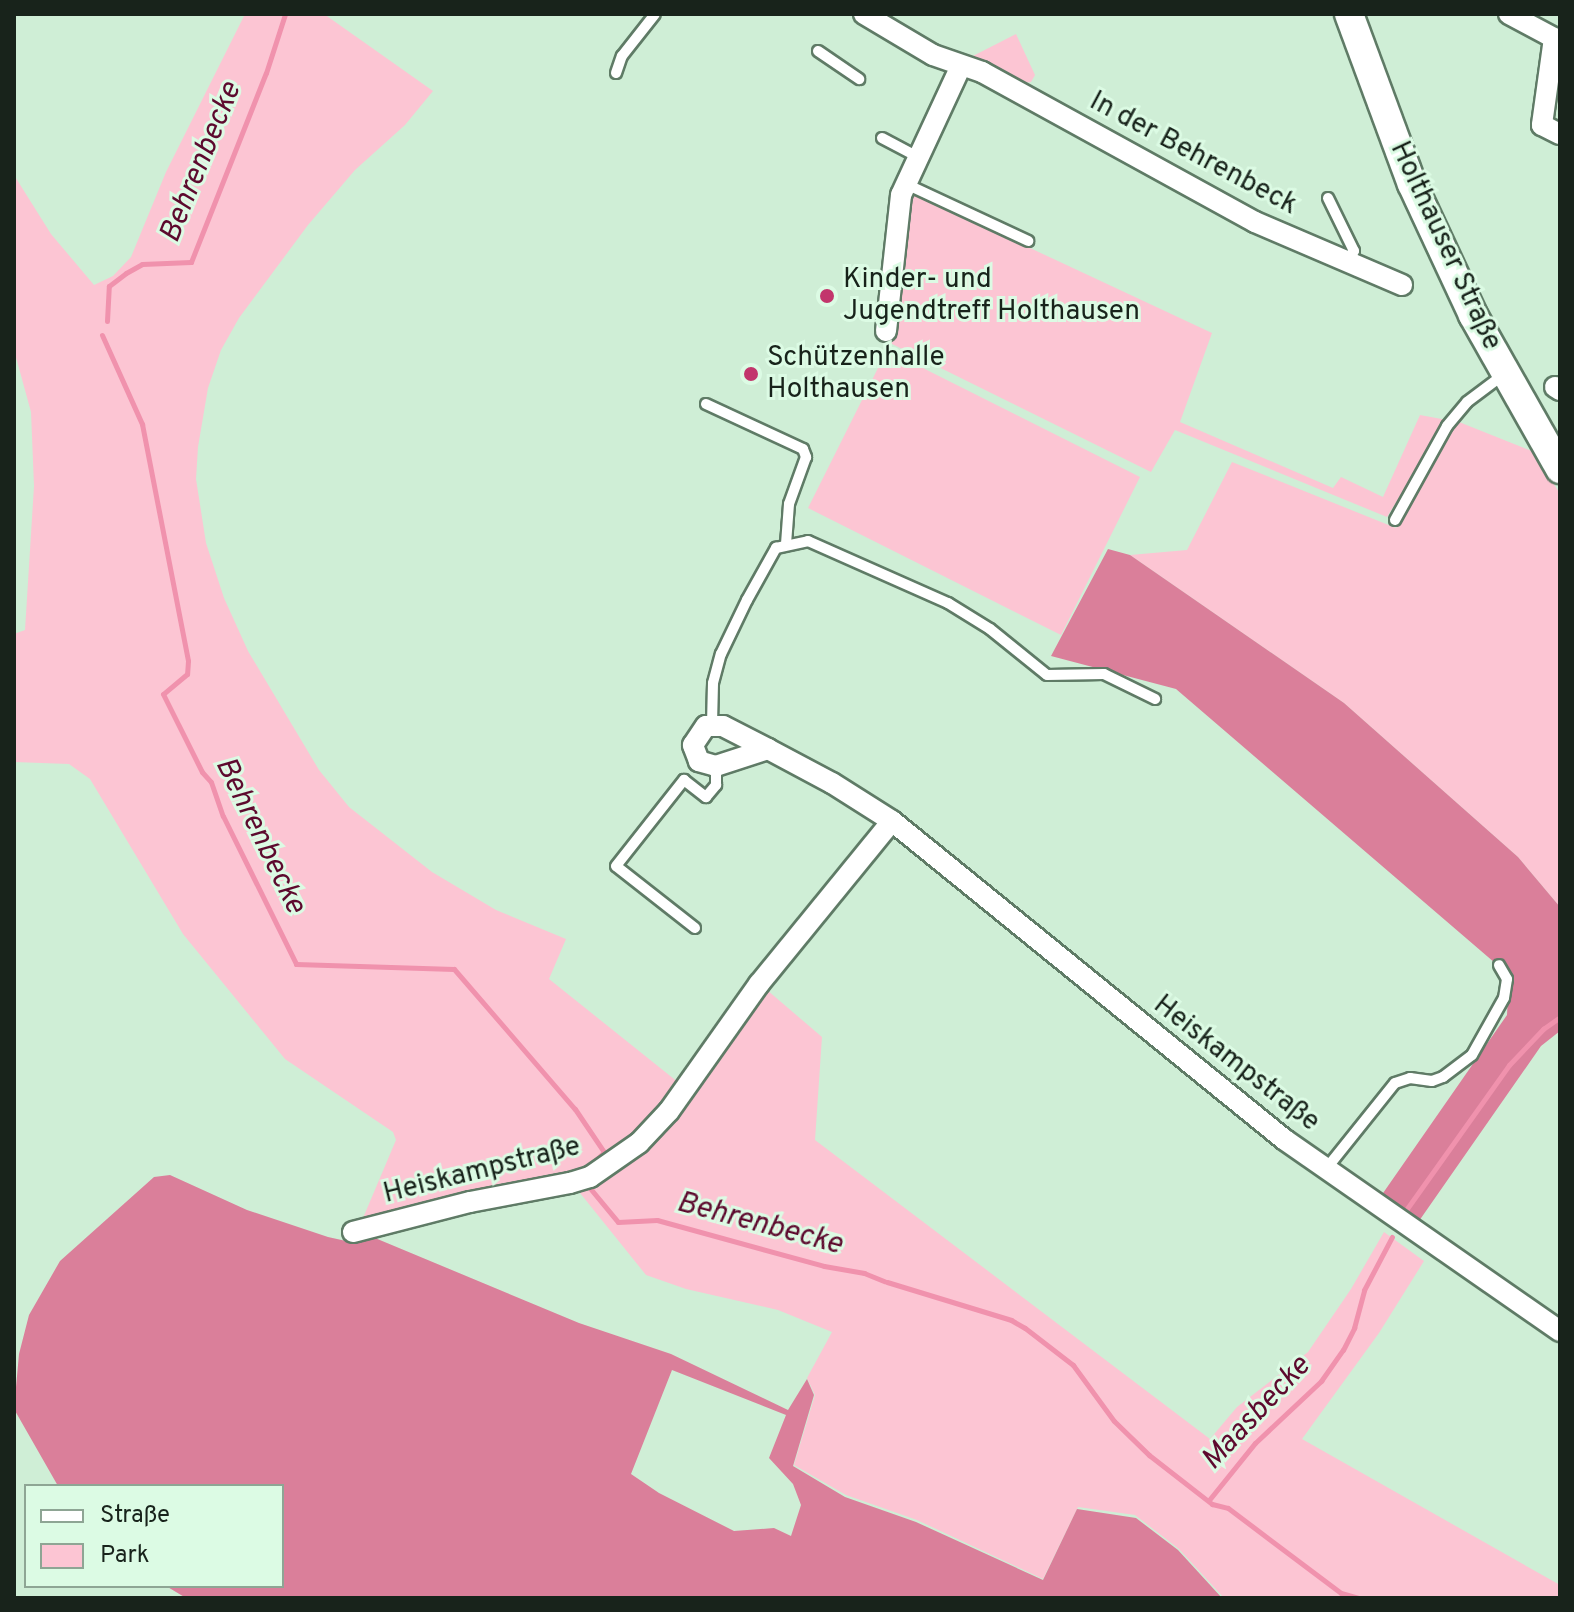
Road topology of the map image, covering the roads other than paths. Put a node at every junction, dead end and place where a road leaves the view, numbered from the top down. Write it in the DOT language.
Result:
graph roads {
  1 [pos="655,14"];
  2 [pos="1349,14"];
  3 [pos="1509,14"];
  4 [pos="878,17"];
  5 [pos="818,51"];
  6 [pos="961,66"];
  7 [pos="616,73"];
  8 [pos="859,79"];
  9 [pos="1560,134"];
  10 [pos="882,138"];
  11 [pos="918,157"];
  12 [pos="906,184"];
  13 [pos="1328,198"];
  14 [pos="1028,241"];
  15 [pos="1345,263"];
  16 [pos="1402,285"];
  17 [pos="886,331"];
  18 [pos="1505,374"];
  19 [pos="706,404"];
  20 [pos="1560,469"];
  21 [pos="1395,520"];
  22 [pos="786,544"];
  23 [pos="1155,699"];
  24 [pos="712,724"];
  25 [pos="768,749"];
  26 [pos="716,766"];
  27 [pos="892,821"];
  28 [pos="695,928"];
  29 [pos="1499,965"];
  30 [pos="1326,1169"];
  31 [pos="353,1232"];
  32 [pos="1560,1331"];
  1 -- 7 [label="lane"];
  2 -- 18 [label="street, Holthauser Straße"];
  3 -- 9 [label="street"];
  4 -- 6 [label="street, In der Behrenbeck"];
  5 -- 8 [label="lane"];
  6 -- 11 [label="street"];
  6 -- 15 [label="street, In der Behrenbeck"];
  10 -- 11 [label="lane"];
  11 -- 12 [label="street"];
  12 -- 14 [label="lane"];
  12 -- 17 [label="street"];
  13 -- 15 [label="lane"];
  15 -- 16 [label="street, In der Behrenbeck"];
  18 -- 20 [label="street, Holthauser Straße"];
  18 -- 21 [label="lane"];
  19 -- 22 [label="lane"];
  22 -- 23 [label="lane"];
  22 -- 24 [label="lane"];
  24 -- 25 [label="street, Heiskampstraße"];
  24 -- 26 [label="street"];
  25 -- 26 [label="street"];
  25 -- 27 [label="street, Heiskampstraße"];
  26 -- 28 [label="lane"];
  27 -- 30 [label="street, Heiskampstraße"];
  27 -- 31 [label="street, Heiskampstraße"];
  29 -- 30 [label="lane"];
  30 -- 32 [label="street, Heiskampstraße"];
}
